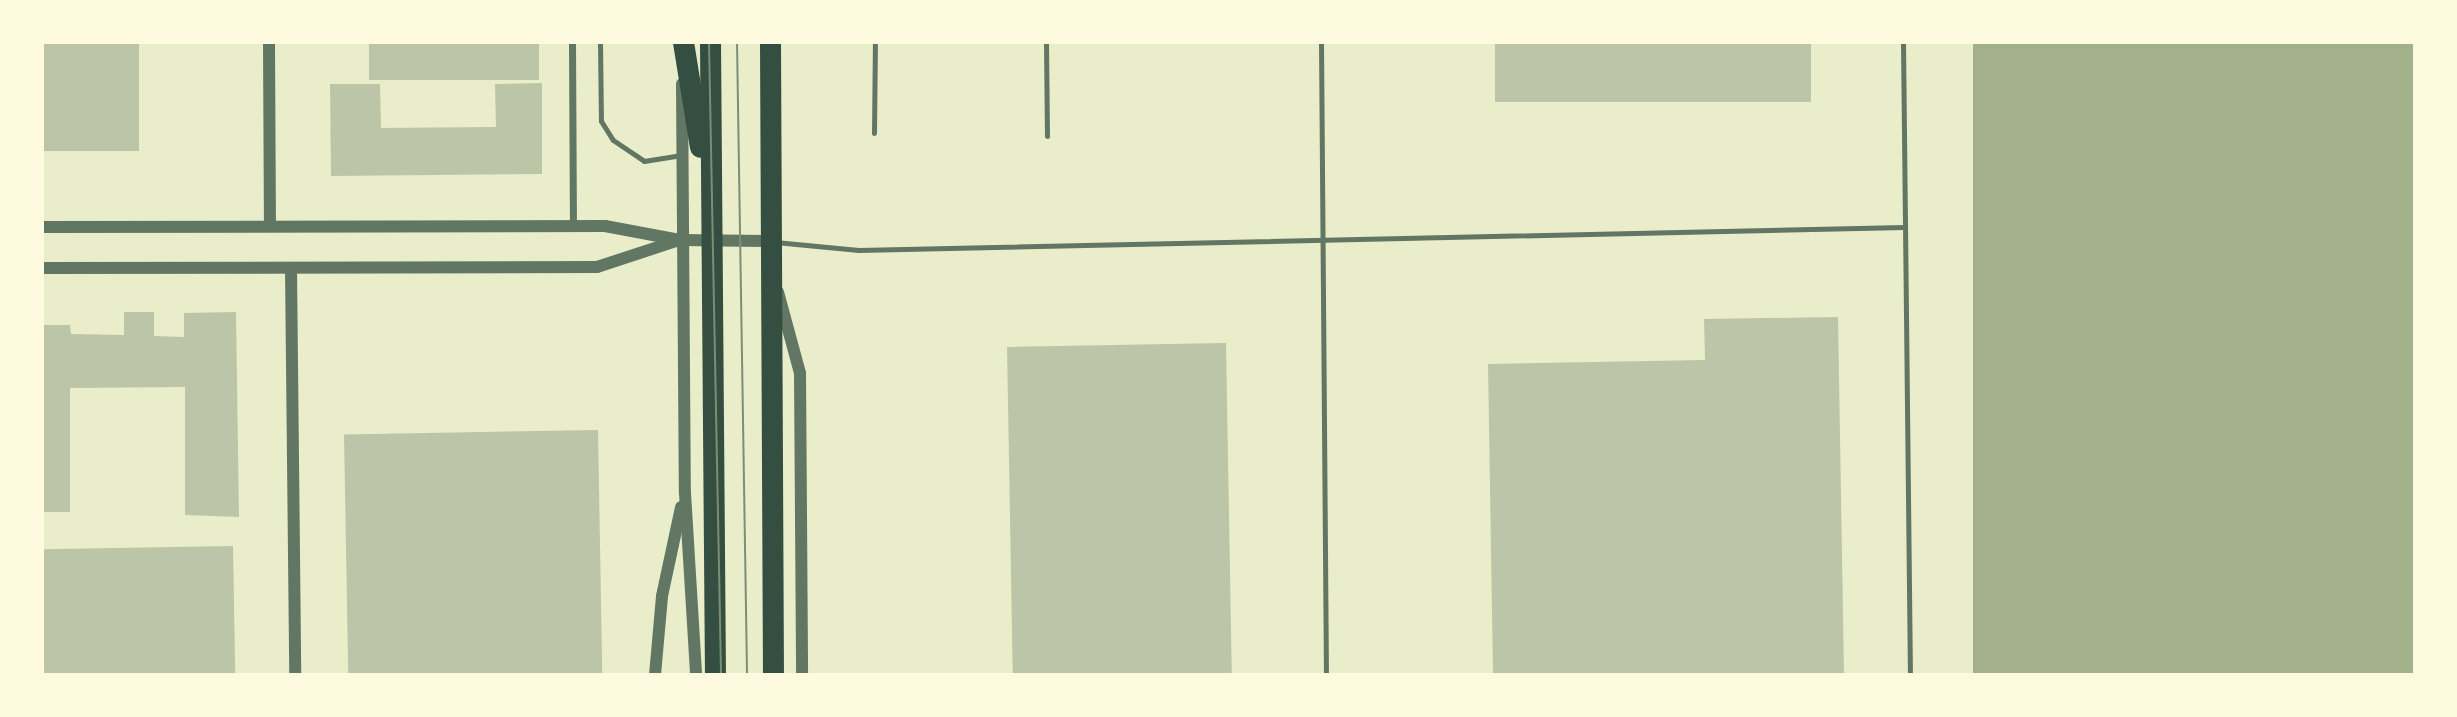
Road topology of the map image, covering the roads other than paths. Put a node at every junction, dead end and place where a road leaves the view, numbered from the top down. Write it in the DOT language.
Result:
graph roads {
  1 [pos="269,42"];
  2 [pos="572,42"];
  3 [pos="600,42"];
  4 [pos="684,42"];
  5 [pos="710,42"];
  6 [pos="769,42"];
  7 [pos="875,42"];
  8 [pos="1046,42"];
  9 [pos="1321,42"];
  10 [pos="1903,42"];
  11 [pos="720,115"];
  12 [pos="874,133"];
  13 [pos="1047,136"];
  14 [pos="712,219"];
  15 [pos="270,225"];
  16 [pos="42,227"];
  17 [pos="573,227"];
  18 [pos="1905,227"];
  19 [pos="1323,239"];
  20 [pos="680,240"];
  21 [pos="765,241"];
  22 [pos="42,268"];
  23 [pos="290,268"];
  24 [pos="685,493"];
  25 [pos="295,675"];
  26 [pos="655,675"];
  27 [pos="696,675"];
  28 [pos="715,675"];
  29 [pos="771,675"];
  30 [pos="802,675"];
  31 [pos="1326,675"];
  32 [pos="1910,675"];
  1 -- 15 [label="street"];
  2 -- 17 [label="street"];
  3 -- 11 [label="lane"];
  4 -- 14 [label="highway"];
  4 -- 20 [label="street"];
  5 -- 14 [label="highway"];
  6 -- 21 [label="street"];
  6 -- 29 [label="highway"];
  7 -- 12 [label="lane"];
  8 -- 13 [label="lane"];
  9 -- 19 [label="lane"];
  10 -- 18 [label="lane"];
  14 -- 28 [label="highway"];
  15 -- 16 [label="street"];
  15 -- 17 [label="street"];
  17 -- 20 [label="street"];
  18 -- 19 [label="lane"];
  18 -- 32 [label="lane"];
  19 -- 21 [label="lane"];
  19 -- 31 [label="lane"];
  20 -- 21 [label="street"];
  20 -- 23 [label="street"];
  20 -- 24 [label="street"];
  21 -- 29 [label="street"];
  21 -- 30 [label="street"];
  22 -- 23 [label="street"];
  23 -- 25 [label="street"];
  24 -- 26 [label="street"];
  24 -- 27 [label="street"];
}
